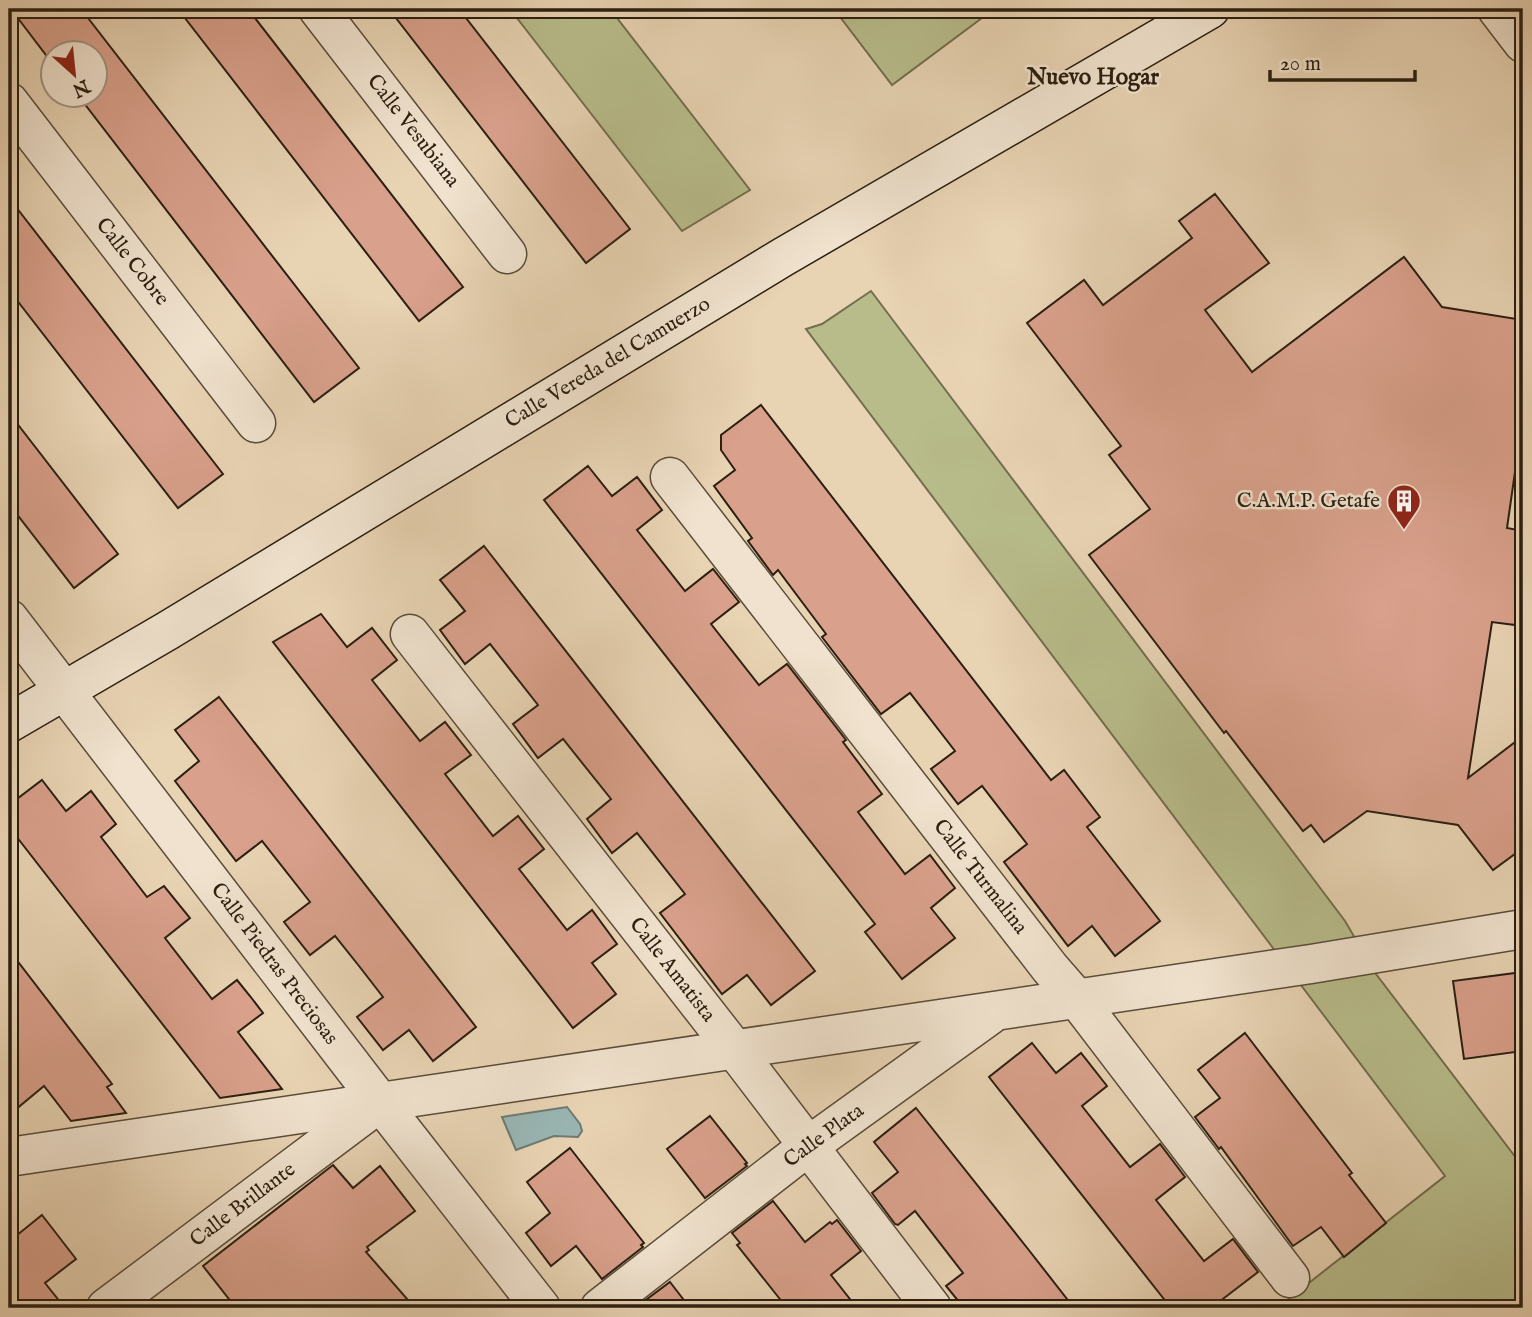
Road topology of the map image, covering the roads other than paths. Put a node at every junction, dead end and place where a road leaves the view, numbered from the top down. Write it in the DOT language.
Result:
graph roads {
  1 [pos="318,9"];
  2 [pos="1210,9"];
  3 [pos="1497,9"];
  4 [pos="1523,43"];
  5 [pos="9,102"];
  6 [pos="508,254"];
  7 [pos="256,423"];
  8 [pos="670,477"];
  9 [pos="9,619"];
  10 [pos="410,634"];
  11 [pos="64,691"];
  12 [pos="9,723"];
  13 [pos="1523,929"];
  14 [pos="1050,968"];
  15 [pos="1077,999"];
  16 [pos="996,1012"];
  17 [pos="735,1050"];
  18 [pos="380,1102"];
  19 [pos="807,1147"];
  20 [pos="12,1152"];
  21 [pos="1290,1278"];
  22 [pos="106,1308"];
  23 [pos="541,1308"];
  24 [pos="600,1308"];
  25 [pos="932,1308"];
  1 -- 6 [label="street, Calle Vesubiana"];
  2 -- 11 [label="street, Calle Vereda del Camuerzo"];
  3 -- 4 [label="street"];
  5 -- 7 [label="street, Calle Cobre"];
  8 -- 14 [label="street, Calle Turmalina"];
  9 -- 11 [label="street, Calle Piedras Preciosas"];
  10 -- 17 [label="street, Calle Amatista"];
  11 -- 12 [label="street, Calle Vereda del Camuerzo"];
  11 -- 18 [label="street, Calle Piedras Preciosas"];
  13 -- 15 [label="street"];
  14 -- 15 [label="street, Calle Turmalina"];
  14 -- 16 [label="street, Calle Plata"];
  15 -- 16 [label="street"];
  15 -- 21 [label="street, Calle Turmalina"];
  16 -- 17 [label="street"];
  16 -- 19 [label="street, Calle Plata"];
  17 -- 18 [label="street"];
  17 -- 19 [label="street, Calle Amatista"];
  18 -- 20 [label="street"];
  18 -- 22 [label="street, Calle Brillante"];
  18 -- 23 [label="street, Calle Piedras Preciosas"];
  19 -- 24 [label="street, Calle Plata"];
  19 -- 25 [label="street, Calle Amatista"];
}
